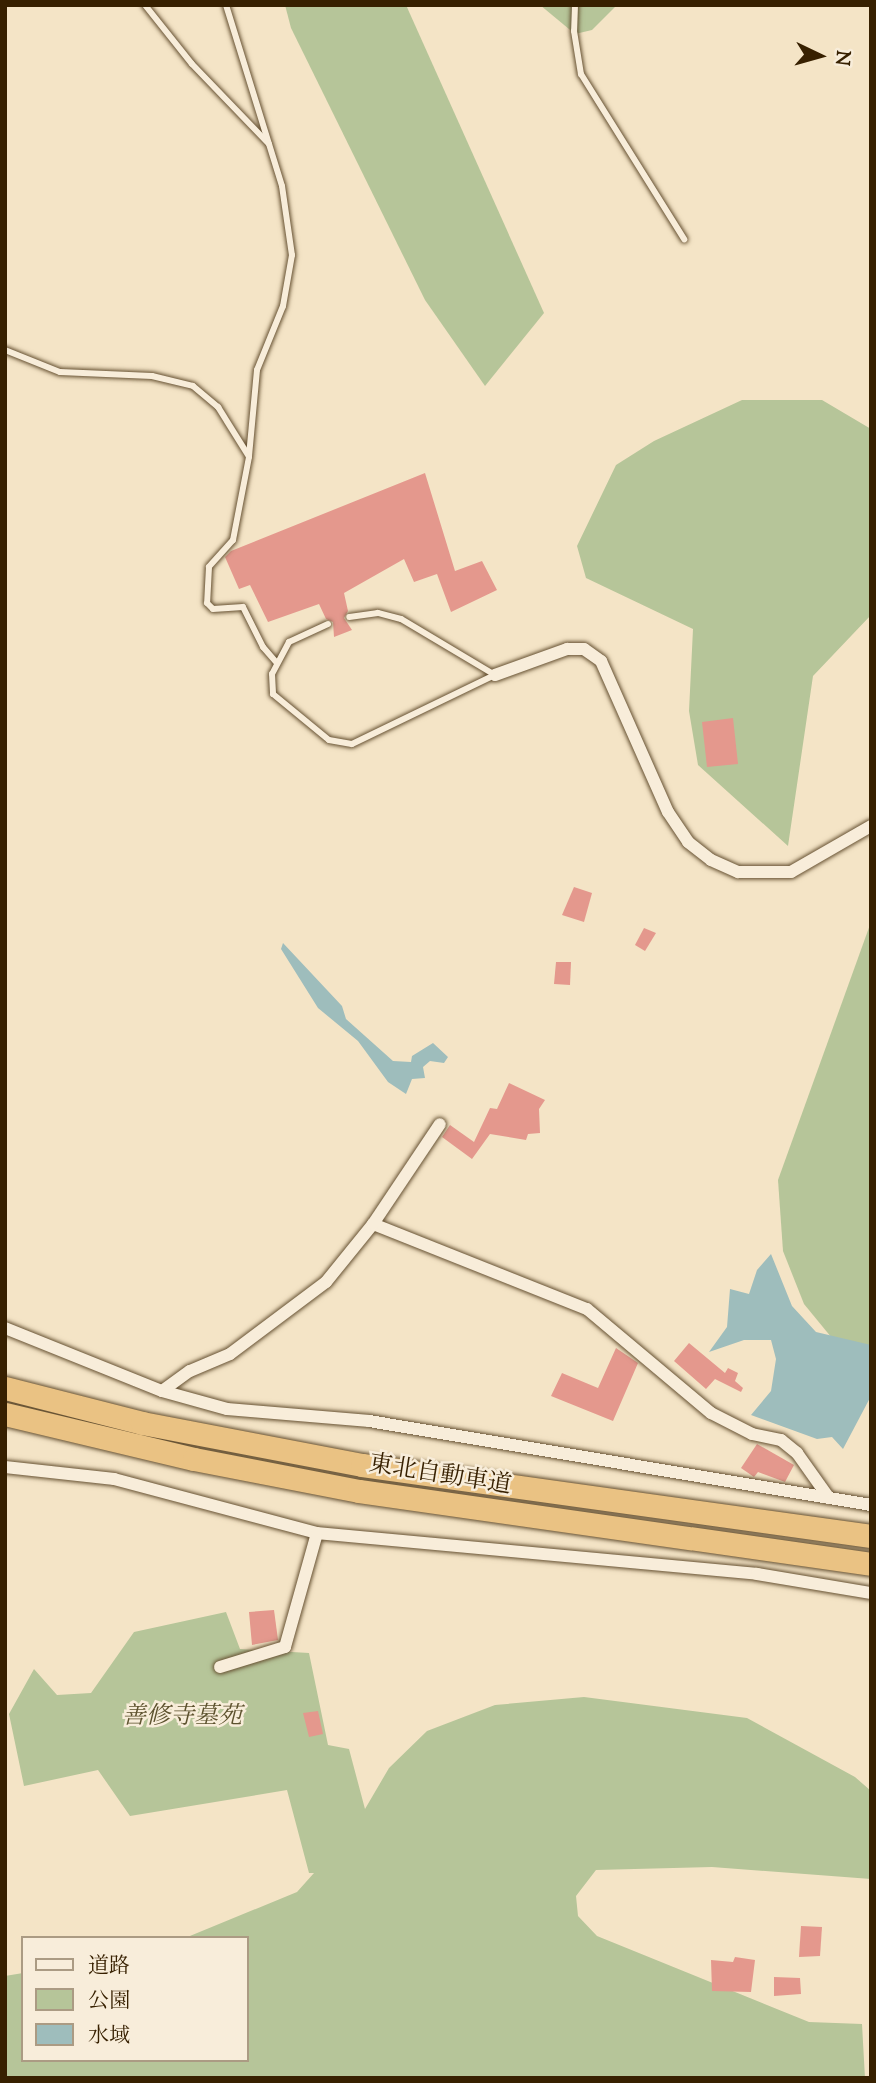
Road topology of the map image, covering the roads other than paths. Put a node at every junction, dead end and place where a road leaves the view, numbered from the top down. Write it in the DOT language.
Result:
graph roads {
  1 [pos="145,5"];
  2 [pos="226,5"];
  3 [pos="575,5"];
  4 [pos="270,145"];
  5 [pos="684,239"];
  6 [pos="5,350"];
  7 [pos="249,457"];
  8 [pos="349,617"];
  9 [pos="328,624"];
  10 [pos="276,663"];
  11 [pos="495,675"];
  12 [pos="871,825"];
  13 [pos="440,1124"];
  14 [pos="373,1224"];
  15 [pos="5,1328"];
  16 [pos="5,1373"];
  17 [pos="5,1388"];
  18 [pos="162,1391"];
  19 [pos="5,1414"];
  20 [pos="142,1423"];
  21 [pos="5,1467"];
  22 [pos="829,1498"];
  23 [pos="871,1505"];
  24 [pos="317,1533"];
  25 [pos="871,1536"];
  26 [pos="871,1564"];
  27 [pos="871,1593"];
  28 [pos="220,1667"];
  1 -- 4 [label="lane"];
  2 -- 4 [label="lane"];
  3 -- 5 [label="lane"];
  4 -- 7 [label="lane"];
  6 -- 7 [label="lane"];
  7 -- 10 [label="lane"];
  8 -- 11 [label="lane"];
  9 -- 10 [label="lane"];
  10 -- 11 [label="lane"];
  11 -- 12 [label="street"];
  13 -- 14 [label="street"];
  14 -- 18 [label="street"];
  14 -- 22 [label="street"];
  15 -- 18 [label="street"];
  16 -- 20 [label="highway"];
  17 -- 20 [label="highway, 東北自動車道"];
  18 -- 22 [label="street"];
  19 -- 26 [label="highway, 東北自動車道"];
  20 -- 25 [label="highway, 東北自動車道"];
  21 -- 24 [label="street"];
  22 -- 23 [label="street"];
  24 -- 27 [label="street"];
  24 -- 28 [label="street"];
}
